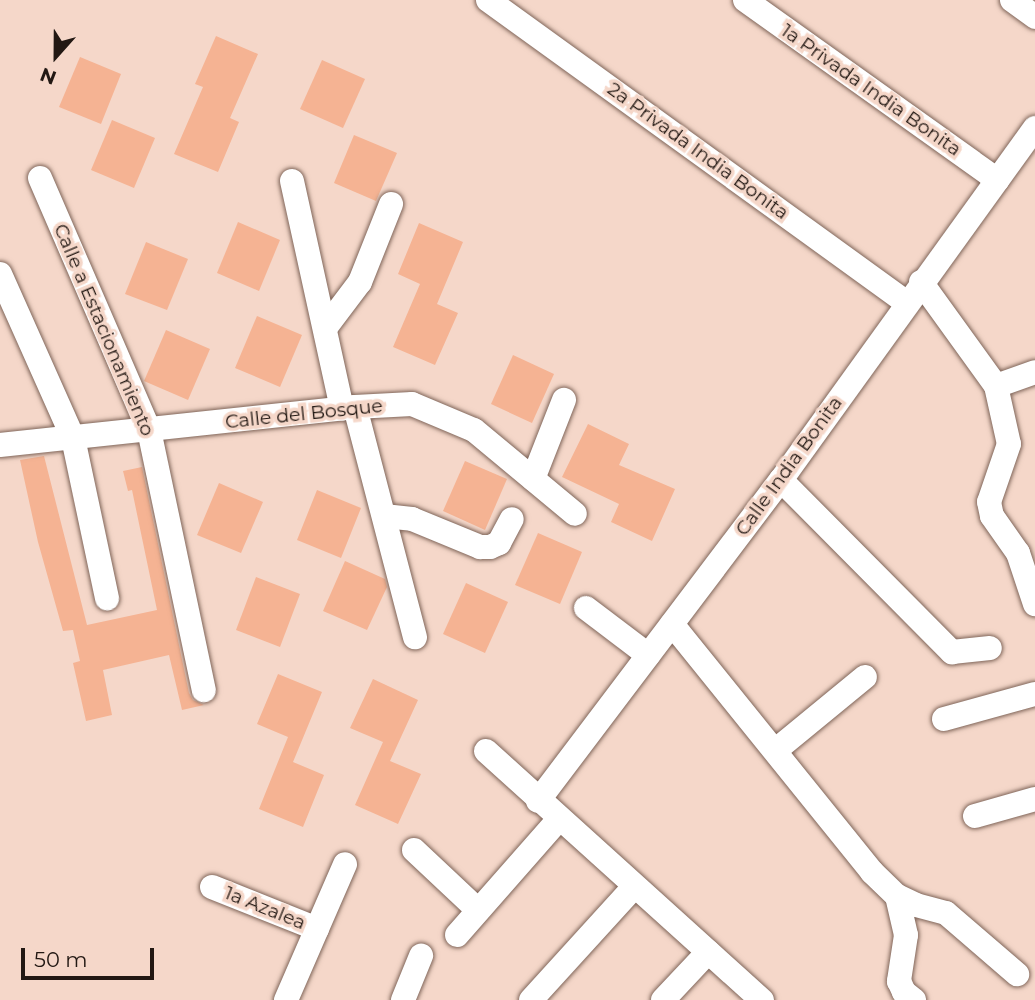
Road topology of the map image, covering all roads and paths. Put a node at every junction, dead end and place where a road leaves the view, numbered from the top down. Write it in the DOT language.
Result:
graph roads {
  1 [pos="488,0"];
  2 [pos="745,0"];
  3 [pos="1012,0"];
  4 [pos="1035,17"];
  5 [pos="1035,128"];
  6 [pos="40,178"];
  7 [pos="997,180"];
  8 [pos="292,181"];
  9 [pos="391,204"];
  10 [pos="0,274"];
  11 [pos="922,282"];
  12 [pos="907,303"];
  13 [pos="326,327"];
  14 [pos="1035,372"];
  15 [pos="996,386"];
  16 [pos="564,400"];
  17 [pos="348,408"];
  18 [pos="149,430"];
  19 [pos="73,438"];
  20 [pos="0,445"];
  21 [pos="533,479"];
  22 [pos="781,480"];
  23 [pos="575,514"];
  24 [pos="384,516"];
  25 [pos="512,519"];
  26 [pos="107,598"];
  27 [pos="1035,604"];
  28 [pos="586,608"];
  29 [pos="672,624"];
  30 [pos="415,637"];
  31 [pos="990,648"];
  32 [pos="648,656"];
  33 [pos="865,677"];
  34 [pos="204,690"];
  35 [pos="1035,694"];
  36 [pos="944,719"];
  37 [pos="776,750"];
  38 [pos="486,751"];
  39 [pos="1035,799"];
  40 [pos="538,801"];
  41 [pos="975,816"];
  42 [pos="559,819"];
  43 [pos="414,850"];
  44 [pos="345,864"];
  45 [pos="212,887"];
  46 [pos="634,887"];
  47 [pos="897,896"];
  48 [pos="478,910"];
  49 [pos="317,929"];
  50 [pos="457,935"];
  51 [pos="708,952"];
  52 [pos="421,956"];
  53 [pos="1017,974"];
  54 [pos="286,1000"];
  55 [pos="403,1000"];
  56 [pos="531,1000"];
  57 [pos="663,1000"];
  58 [pos="762,1000"];
  59 [pos="914,1000"];
  1 -- 12 [label="street, 2a Privada India Bonita"];
  2 -- 7 [label="street, 1a Privada India Bonita"];
  3 -- 4 [label="street"];
  5 -- 7 [label="street, Calle India Bonita"];
  6 -- 18 [label="street, Calle a Estacionamiento"];
  7 -- 11 [label="street, Calle India Bonita"];
  8 -- 13 [label="street"];
  9 -- 13 [label="street"];
  10 -- 19 [label="street"];
  11 -- 12 [label="street, Calle India Bonita"];
  11 -- 15 [label="street"];
  12 -- 22 [label="street, Calle India Bonita"];
  13 -- 17 [label="street"];
  14 -- 15 [label="street"];
  15 -- 27 [label="street"];
  16 -- 21 [label="street"];
  17 -- 18 [label="street, Calle del Bosque"];
  17 -- 21 [label="street, Calle del Bosque"];
  17 -- 24 [label="street"];
  18 -- 19 [label="street, Calle del Bosque"];
  18 -- 34 [label="street, Calle a Estacionamiento"];
  19 -- 20 [label="street, Calle del Bosque"];
  19 -- 26 [label="street"];
  21 -- 23 [label="street, Calle del Bosque"];
  22 -- 29 [label="street, Calle India Bonita"];
  22 -- 31 [label="street"];
  24 -- 25 [label="street"];
  24 -- 30 [label="street"];
  28 -- 32 [label="street"];
  29 -- 32 [label="street, Calle India Bonita"];
  29 -- 37 [label="street"];
  32 -- 40 [label="street, Calle India Bonita"];
  33 -- 37 [label="street"];
  35 -- 36 [label="street"];
  37 -- 47 [label="street"];
  38 -- 40 [label="street"];
  39 -- 41 [label="street"];
  40 -- 42 [label="street"];
  42 -- 46 [label="street"];
  42 -- 48 [label="street"];
  43 -- 48 [label="street"];
  44 -- 49 [label="street"];
  45 -- 49 [label="street, 1a Azalea"];
  46 -- 51 [label="street"];
  46 -- 56 [label="street"];
  47 -- 53 [label="street"];
  47 -- 59 [label="street"];
  48 -- 50 [label="street"];
  49 -- 54 [label="street"];
  51 -- 57 [label="street"];
  51 -- 58 [label="street"];
  52 -- 55 [label="street"];
}
